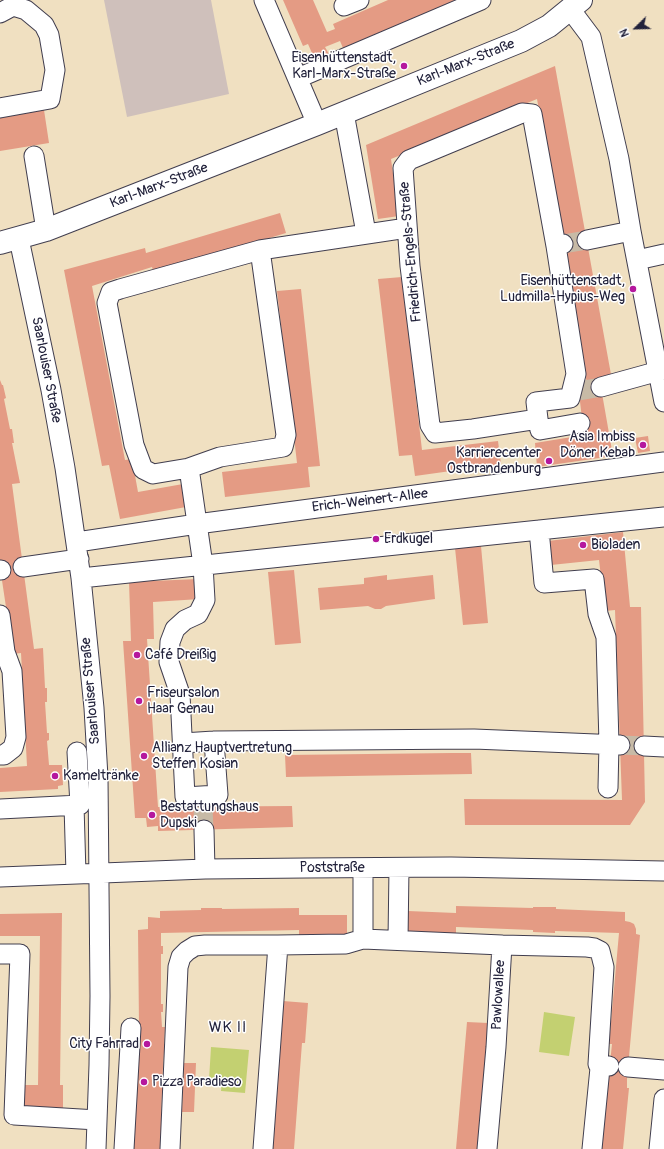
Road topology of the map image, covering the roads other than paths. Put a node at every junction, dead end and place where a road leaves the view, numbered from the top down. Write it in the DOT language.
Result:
graph roads {
  1 [pos="264,0"];
  2 [pos="481,0"];
  3 [pos="576,4"];
  4 [pos="0,13"];
  5 [pos="298,78"];
  6 [pos="0,108"];
  7 [pos="344,113"];
  8 [pos="317,124"];
  9 [pos="34,156"];
  10 [pos="407,228"];
  11 [pos="46,230"];
  12 [pos="630,231"];
  13 [pos="366,234"];
  14 [pos="586,240"];
  15 [pos="10,241"];
  16 [pos="260,250"];
  17 [pos="664,254"];
  18 [pos="637,260"];
  19 [pos="659,371"];
  20 [pos="601,387"];
  21 [pos="664,402"];
  22 [pos="538,418"];
  23 [pos="580,423"];
  24 [pos="664,462"];
  25 [pos="189,468"];
  26 [pos="664,517"];
  27 [pos="197,524"];
  28 [pos="539,530"];
  29 [pos="78,551"];
  30 [pos="203,565"];
  31 [pos="23,567"];
  32 [pos="81,578"];
  33 [pos="0,615"];
  34 [pos="214,741"];
  35 [pos="183,742"];
  36 [pos="614,745"];
  37 [pos="644,746"];
  38 [pos="664,747"];
  39 [pos="78,752"];
  40 [pos="0,755"];
  41 [pos="608,788"];
  42 [pos="74,805"];
  43 [pos="0,809"];
  44 [pos="204,830"];
  45 [pos="363,868"];
  46 [pos="399,868"];
  47 [pos="205,869"];
  48 [pos="664,871"];
  49 [pos="99,873"];
  50 [pos="76,874"];
  51 [pos="0,877"];
  52 [pos="363,940"];
  53 [pos="398,940"];
  54 [pos="278,945"];
  55 [pos="502,945"];
  56 [pos="0,954"];
  57 [pos="131,1028"];
  58 [pos="612,1066"];
  59 [pos="664,1070"];
  60 [pos="664,1099"];
  61 [pos="97,1120"];
  62 [pos="96,1149"];
  63 [pos="124,1149"];
  64 [pos="170,1149"];
  65 [pos="263,1149"];
  66 [pos="487,1149"];
  67 [pos="592,1149"];
  68 [pos="659,1149"];
  1 -- 5 [label="street"];
  2 -- 5 [label="street"];
  3 -- 7 [label="main road, Karl-Marx-Straße"];
  3 -- 12 [label="street"];
  4 -- 6 [label="street"];
  5 -- 8 [label="street"];
  7 -- 8 [label="main road, Karl-Marx-Straße"];
  7 -- 13 [label="street"];
  8 -- 11 [label="main road, Karl-Marx-Straße"];
  9 -- 11 [label="street"];
  10 -- 13 [label="street"];
  10 -- 22 [label="street, Friedrich-Engels-Straße"];
  10 -- 22 [label="street, Friedrich-Engels-Straße"];
  11 -- 15 [label="main road, Karl-Marx-Straße"];
  12 -- 14 [label="street"];
  12 -- 18 [label="street"];
  13 -- 16 [label="street"];
  15 -- 29 [label="street, Saarlouiser Straße"];
  16 -- 25 [label="street"];
  16 -- 25 [label="street"];
  17 -- 18 [label="street"];
  18 -- 19 [label="street"];
  19 -- 20 [label="street"];
  19 -- 21 [label="street"];
  22 -- 23 [label="street"];
  24 -- 27 [label="street, Erich-Weinert-Allee"];
  25 -- 27 [label="street"];
  26 -- 28 [label="street"];
  27 -- 29 [label="street, Erich-Weinert-Allee"];
  27 -- 30 [label="street"];
  28 -- 30 [label="street"];
  28 -- 36 [label="street"];
  29 -- 31 [label="street, Erich-Weinert-Allee"];
  29 -- 32 [label="street, Saarlouiser Straße"];
  30 -- 32 [label="street"];
  30 -- 35 [label="street"];
  32 -- 49 [label="street, Saarlouiser Straße"];
  33 -- 40 [label="street"];
  34 -- 35 [label="street"];
  34 -- 35 [label="street"];
  34 -- 36 [label="street"];
  36 -- 41 [label="street"];
  37 -- 38 [label="street"];
  39 -- 42 [label="street"];
  42 -- 43 [label="street"];
  42 -- 50 [label="street"];
  44 -- 47 [label="street"];
  45 -- 46 [label="street, Poststraße"];
  45 -- 47 [label="street, Poststraße"];
  45 -- 52 [label="street"];
  46 -- 48 [label="street, Poststraße"];
  46 -- 53 [label="street"];
  47 -- 49 [label="street, Poststraße"];
  49 -- 50 [label="street, Poststraße"];
  49 -- 61 [label="street, Saarlouiser Straße"];
  50 -- 51 [label="street, Poststraße"];
  52 -- 53 [label="street, Pawlowallee"];
  52 -- 54 [label="street, Pawlowallee"];
  53 -- 55 [label="street, Pawlowallee"];
  54 -- 64 [label="street, Pawlowallee"];
  54 -- 65 [label="street"];
  55 -- 58 [label="street"];
  55 -- 66 [label="street, Pawlowallee"];
  56 -- 61 [label="street"];
  57 -- 63 [label="street"];
  58 -- 59 [label="street"];
  58 -- 67 [label="street"];
  60 -- 68 [label="street"];
  61 -- 62 [label="street, Saarlouiser Straße"];
}
